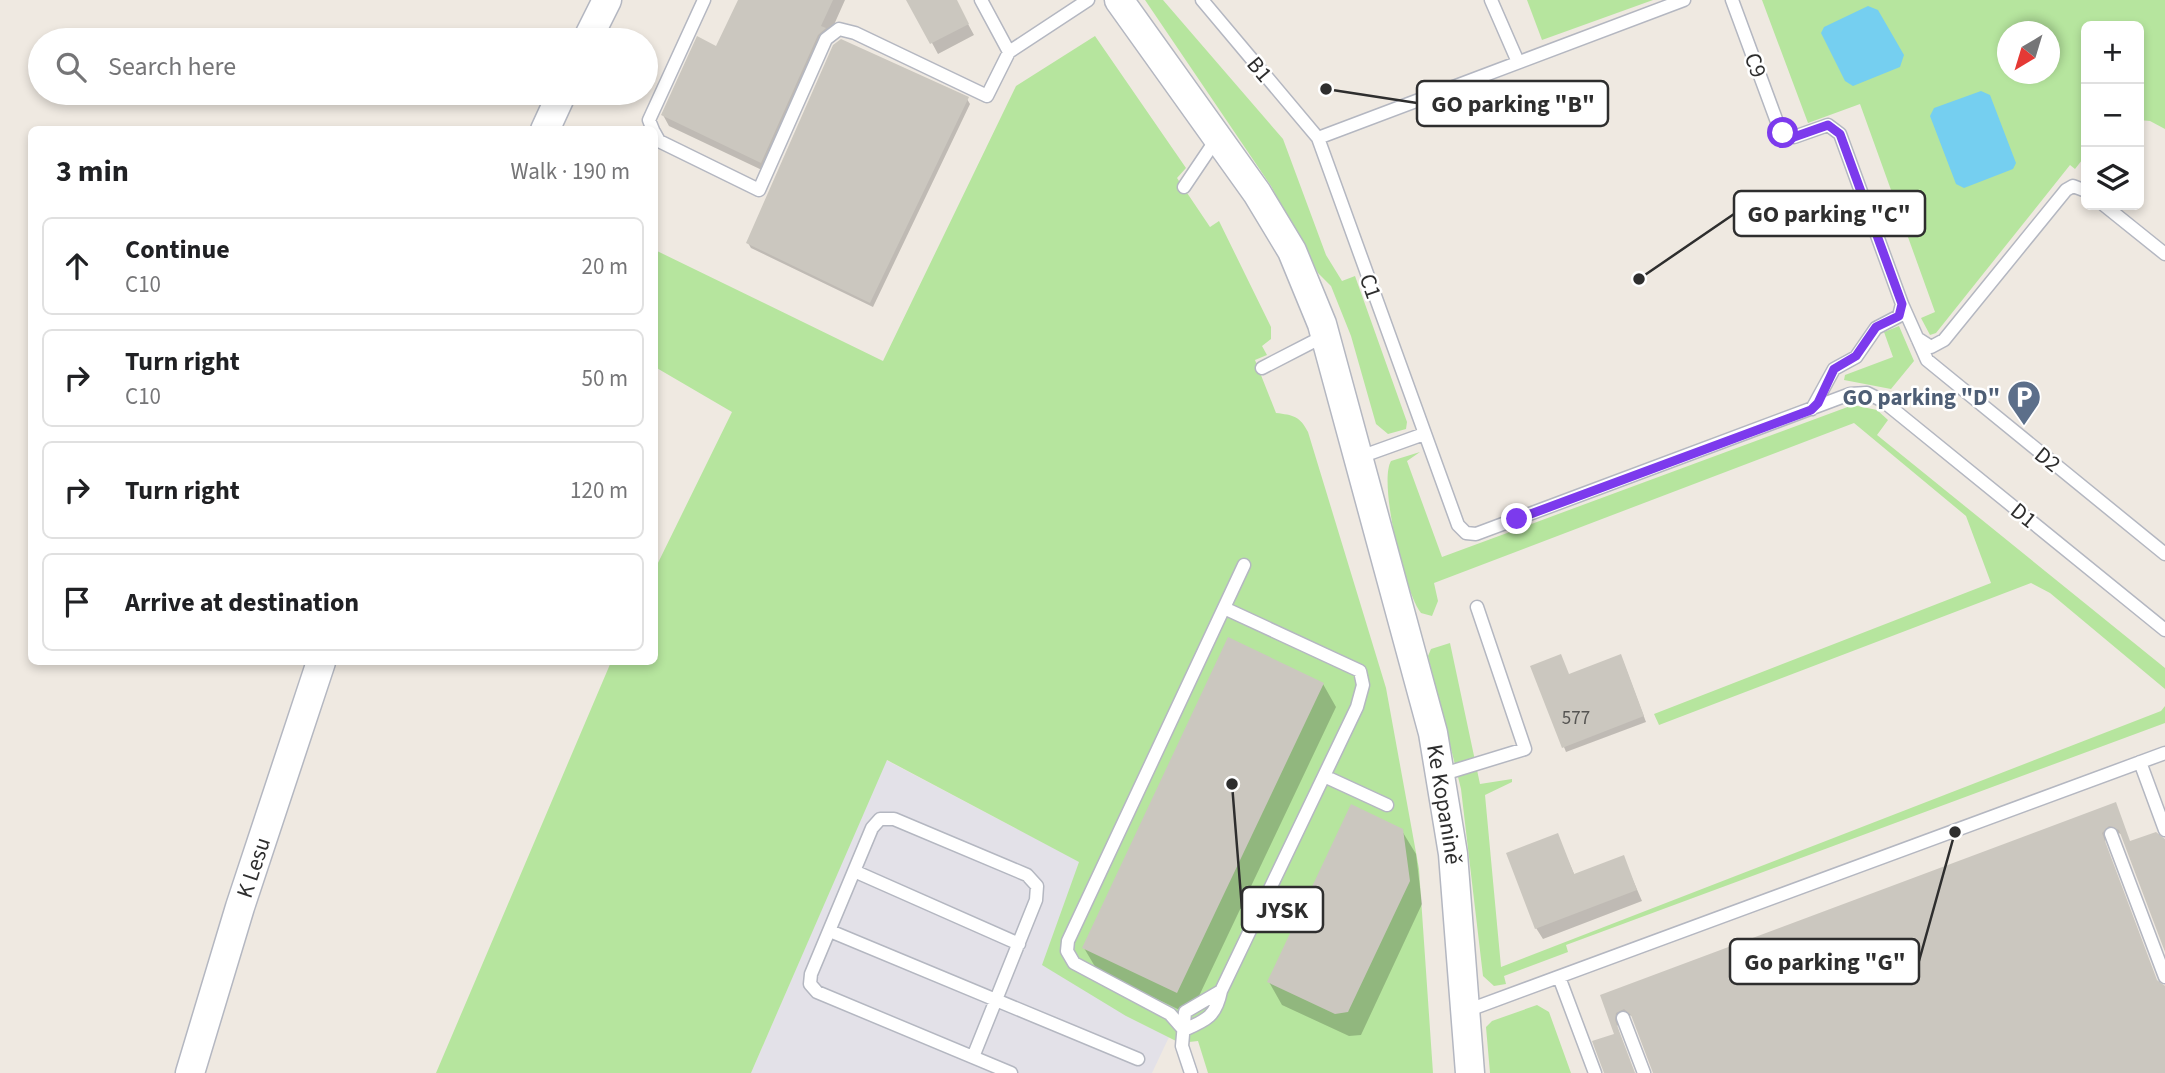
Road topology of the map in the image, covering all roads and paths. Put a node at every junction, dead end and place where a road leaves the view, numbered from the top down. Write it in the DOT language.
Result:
graph roads {
  1 [pos="607,0"];
  2 [pos="704,0"];
  3 [pos="981,0"];
  4 [pos="1088,0"];
  5 [pos="1119,0"];
  6 [pos="1202,0"];
  7 [pos="1491,0"];
  8 [pos="1732,0"];
  9 [pos="1679,2"];
  10 [pos="593,28"];
  11 [pos="1009,52"];
  12 [pos="1518,62"];
  13 [pos="658,100"];
  14 [pos="556,105"];
  15 [pos="656,105"];
  16 [pos="547,126"];
  17 [pos="651,126"];
  18 [pos="1217,138"];
  19 [pos="1318,138"];
  20 [pos="658,140"];
  21 [pos="1184,187"];
  22 [pos="2081,189"];
  23 [pos="2110,210"];
  24 [pos="2165,254"];
  25 [pos="1902,304"];
  26 [pos="1326,335"];
  27 [pos="1917,338"];
  28 [pos="1262,368"];
  29 [pos="1811,410"];
  30 [pos="1424,435"];
  31 [pos="1360,457"];
  32 [pos="2165,554"];
  33 [pos="1244,565"];
  34 [pos="1477,607"];
  35 [pos="1224,608"];
  36 [pos="2165,630"];
  37 [pos="320,665"];
  38 [pos="2165,753"];
  39 [pos="2140,762"];
  40 [pos="1440,775"];
  41 [pos="1324,776"];
  42 [pos="1387,805"];
  43 [pos="2165,830"];
  44 [pos="2111,834"];
  45 [pos="855,872"];
  46 [pos="830,931"];
  47 [pos="1019,944"];
  48 [pos="1559,977"];
  49 [pos="2165,977"];
  50 [pos="996,1000"];
  51 [pos="1464,1012"];
  52 [pos="1623,1018"];
  53 [pos="1184,1030"];
  54 [pos="973,1057"];
  55 [pos="1138,1059"];
  56 [pos="190,1073"];
  57 [pos="1011,1073"];
  58 [pos="1191,1073"];
  59 [pos="1470,1073"];
  60 [pos="1595,1073"];
  61 [pos="1644,1073"];
  1 -- 10 [label="street"];
  2 -- 13 [label="lane"];
  3 -- 11 [label="lane"];
  4 -- 11 [label="lane"];
  5 -- 18 [label="street, Ke Kopanině"];
  6 -- 19 [label="lane, B1"];
  7 -- 12 [label="lane"];
  8 -- 25 [label="lane, C9"];
  9 -- 12 [label="lane"];
  11 -- 20 [label="lane"];
  12 -- 19 [label="lane"];
  14 -- 16 [label="street"];
  15 -- 17 [label="lane"];
  18 -- 21 [label="lane"];
  18 -- 26 [label="street, Ke Kopanině"];
  19 -- 30 [label="lane, C1"];
  22 -- 27 [label="lane"];
  23 -- 24 [label="lane"];
  25 -- 27 [label="lane"];
  25 -- 29 [label="lane"];
  26 -- 28 [label="lane"];
  26 -- 31 [label="street, Ke Kopanině"];
  27 -- 32 [label="lane, D2"];
  29 -- 30 [label="lane, C1"];
  29 -- 36 [label="lane, D1"];
  30 -- 31 [label="lane"];
  31 -- 40 [label="street, Ke Kopanině"];
  33 -- 35 [label="lane"];
  34 -- 40 [label="lane"];
  35 -- 41 [label="lane"];
  35 -- 53 [label="lane"];
  37 -- 56 [label="street, K Lesu"];
  38 -- 39 [label="lane"];
  39 -- 43 [label="lane"];
  39 -- 48 [label="lane"];
  40 -- 51 [label="street, Ke Kopanině"];
  41 -- 42 [label="lane"];
  41 -- 53 [label="lane"];
  44 -- 49 [label="lane"];
  45 -- 46 [label="lane"];
  45 -- 47 [label="lane"];
  45 -- 47 [label="lane"];
  46 -- 50 [label="lane"];
  46 -- 54 [label="lane"];
  47 -- 50 [label="lane"];
  48 -- 51 [label="lane"];
  48 -- 60 [label="lane"];
  50 -- 54 [label="lane"];
  50 -- 55 [label="lane"];
  51 -- 59 [label="street, Ke Kopanině"];
  52 -- 61 [label="lane"];
  53 -- 58 [label="lane"];
  54 -- 57 [label="lane"];
}
